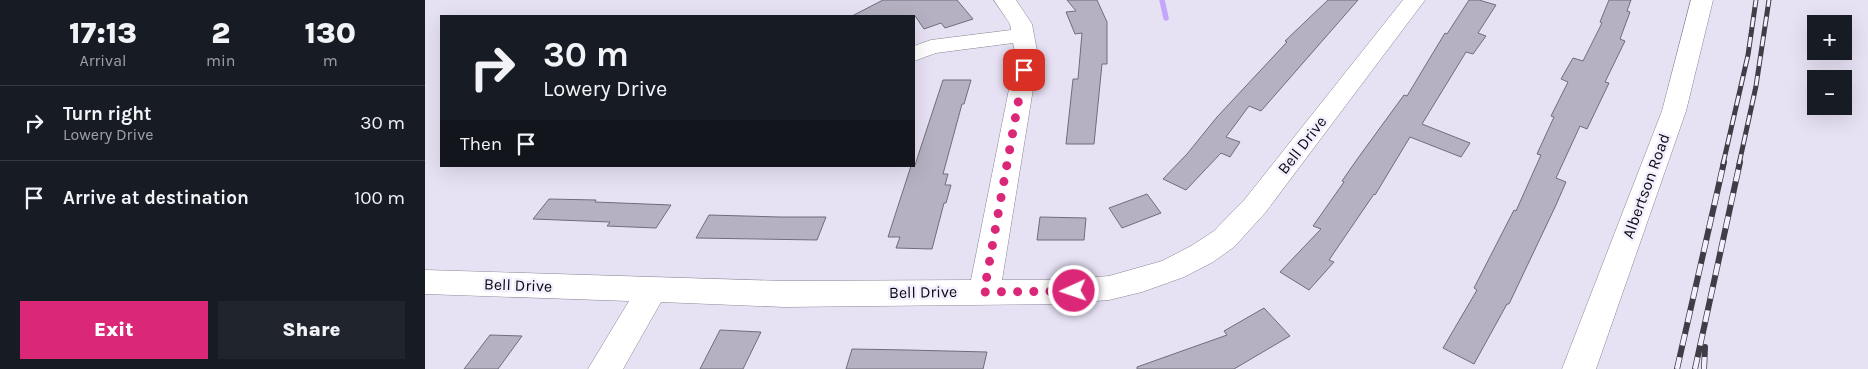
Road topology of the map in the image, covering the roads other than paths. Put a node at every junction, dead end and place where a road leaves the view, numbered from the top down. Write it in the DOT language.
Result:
graph roads {
  1 [pos="1005,0"];
  2 [pos="1414,0"];
  3 [pos="1702,0"];
  4 [pos="1025,35"];
  5 [pos="915,54"];
  6 [pos="425,282"];
  7 [pos="652,290"];
  8 [pos="984,292"];
  9 [pos="605,369"];
  10 [pos="1579,369"];
  1 -- 4 [label="street"];
  2 -- 8 [label="street, Bell Drive"];
  3 -- 10 [label="street, Albertson Road"];
  4 -- 5 [label="street"];
  4 -- 8 [label="street"];
  6 -- 7 [label="street, Bell Drive"];
  7 -- 8 [label="street, Bell Drive"];
  7 -- 9 [label="street"];
}
